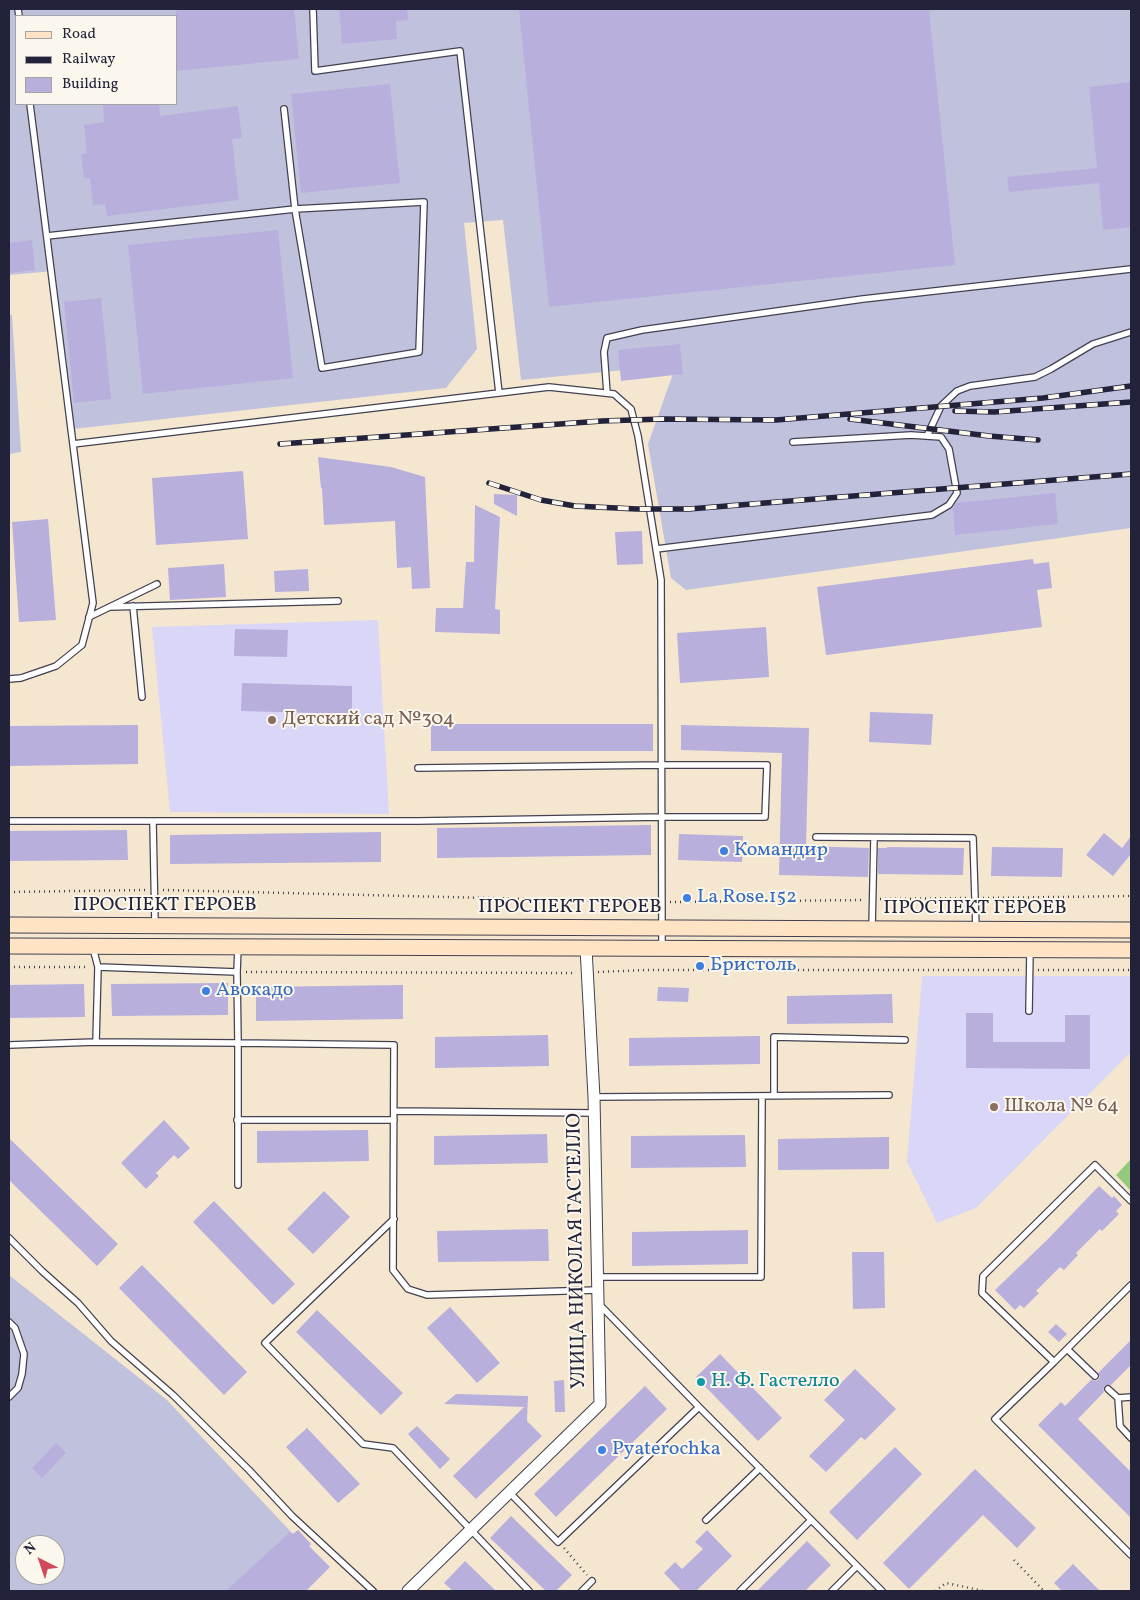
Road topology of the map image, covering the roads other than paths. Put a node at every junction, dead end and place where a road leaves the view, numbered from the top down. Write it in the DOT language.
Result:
graph roads {
  1 [pos="313,9"];
  2 [pos="30,105"];
  3 [pos="284,109"];
  4 [pos="295,209"];
  5 [pos="47,236"];
  6 [pos="1131,269"];
  7 [pos="1131,332"];
  8 [pos="499,393"];
  9 [pos="607,393"];
  10 [pos="927,436"];
  11 [pos="794,442"];
  12 [pos="73,444"];
  13 [pos="656,550"];
  14 [pos="157,584"];
  15 [pos="338,601"];
  16 [pos="133,606"];
  17 [pos="110,607"];
  18 [pos="89,617"];
  19 [pos="9,679"];
  20 [pos="142,697"];
  21 [pos="662,765"];
  22 [pos="418,768"];
  23 [pos="662,817"];
  24 [pos="9,821"];
  25 [pos="153,822"];
  26 [pos="816,837"];
  27 [pos="874,839"];
  28 [pos="9,925"];
  29 [pos="155,926"];
  30 [pos="662,928"];
  31 [pos="872,928"];
  32 [pos="976,929"];
  33 [pos="1131,930"];
  34 [pos="9,946"];
  35 [pos="238,946"];
  36 [pos="92,947"];
  37 [pos="586,948"];
  38 [pos="662,948"];
  39 [pos="1030,950"];
  40 [pos="1131,950"];
  41 [pos="98,967"];
  42 [pos="237,972"];
  43 [pos="1028,1010"];
  44 [pos="905,1040"];
  45 [pos="96,1042"];
  46 [pos="238,1043"];
  47 [pos="9,1044"];
  48 [pos="889,1095"];
  49 [pos="762,1096"];
  50 [pos="774,1096"];
  51 [pos="594,1097"];
  52 [pos="394,1111"];
  53 [pos="594,1113"];
  54 [pos="237,1120"];
  55 [pos="394,1120"];
  56 [pos="238,1185"];
  57 [pos="1131,1201"];
  58 [pos="394,1219"];
  59 [pos="9,1238"];
  60 [pos="598,1278"];
  61 [pos="1131,1285"];
  62 [pos="598,1290"];
  63 [pos="598,1303"];
  64 [pos="9,1322"];
  65 [pos="1067,1349"];
  66 [pos="1054,1362"];
  67 [pos="1095,1376"];
  68 [pos="1108,1389"];
  69 [pos="9,1397"];
  70 [pos="1131,1397"];
  71 [pos="1118,1398"];
  72 [pos="699,1407"];
  73 [pos="1131,1438"];
  74 [pos="760,1468"];
  75 [pos="510,1493"];
  76 [pos="706,1520"];
  77 [pos="811,1520"];
  78 [pos="470,1531"];
  79 [pos="1131,1555"];
  80 [pos="857,1566"];
  81 [pos="592,1581"];
  82 [pos="372,1591"];
  83 [pos="408,1591"];
  84 [pos="529,1591"];
  85 [pos="582,1591"];
  86 [pos="740,1591"];
  87 [pos="832,1591"];
  88 [pos="882,1591"];
  1 -- 8 [label="lane"];
  2 -- 5 [label="lane"];
  3 -- 4 [label="lane"];
  4 -- 4 [label="lane"];
  4 -- 5 [label="lane"];
  5 -- 12 [label="lane"];
  6 -- 9 [label="lane"];
  7 -- 10 [label="lane"];
  8 -- 9 [label="lane"];
  8 -- 12 [label="lane"];
  9 -- 13 [label="lane"];
  10 -- 11 [label="lane"];
  10 -- 13 [label="lane"];
  12 -- 18 [label="lane"];
  13 -- 21 [label="lane"];
  14 -- 17 [label="lane"];
  15 -- 16 [label="lane"];
  16 -- 17 [label="lane"];
  16 -- 20 [label="lane"];
  17 -- 18 [label="lane"];
  18 -- 19 [label="lane"];
  21 -- 22 [label="lane"];
  21 -- 23 [label="lane"];
  21 -- 23 [label="lane"];
  23 -- 25 [label="lane"];
  23 -- 30 [label="lane"];
  24 -- 25 [label="lane"];
  25 -- 29 [label="lane"];
  26 -- 27 [label="lane"];
  27 -- 31 [label="lane"];
  27 -- 32 [label="lane"];
  28 -- 29 [label="main road, ПРОСПЕКТ ГЕРОЕВ"];
  29 -- 30 [label="main road, ПРОСПЕКТ ГЕРОЕВ"];
  30 -- 31 [label="main road, ПРОСПЕКТ ГЕРОЕВ"];
  30 -- 38 [label="lane"];
  31 -- 32 [label="main road, ПРОСПЕКТ ГЕРОЕВ"];
  32 -- 33 [label="main road, ПРОСПЕКТ ГЕРОЕВ"];
  34 -- 36 [label="main road, ПРОСПЕКТ ГЕРОЕВ"];
  35 -- 36 [label="main road, ПРОСПЕКТ ГЕРОЕВ"];
  35 -- 37 [label="main road, ПРОСПЕКТ ГЕРОЕВ"];
  35 -- 42 [label="lane"];
  36 -- 41 [label="lane"];
  37 -- 38 [label="main road, ПРОСПЕКТ ГЕРОЕВ"];
  37 -- 51 [label="street, УЛИЦА НИКОЛАЯ ГАСТЕЛЛО"];
  38 -- 39 [label="main road, ПРОСПЕКТ ГЕРОЕВ"];
  39 -- 40 [label="main road, ПРОСПЕКТ ГЕРОЕВ"];
  39 -- 43 [label="lane"];
  41 -- 42 [label="lane"];
  41 -- 45 [label="lane"];
  42 -- 46 [label="lane"];
  44 -- 50 [label="lane"];
  45 -- 46 [label="lane"];
  45 -- 47 [label="lane"];
  46 -- 52 [label="lane"];
  46 -- 54 [label="lane"];
  48 -- 50 [label="lane"];
  49 -- 50 [label="lane"];
  49 -- 51 [label="lane"];
  49 -- 60 [label="lane"];
  51 -- 53 [label="street, УЛИЦА НИКОЛАЯ ГАСТЕЛЛО"];
  52 -- 53 [label="lane"];
  52 -- 55 [label="lane"];
  53 -- 60 [label="street, УЛИЦА НИКОЛАЯ ГАСТЕЛЛО"];
  54 -- 55 [label="lane"];
  54 -- 56 [label="lane"];
  55 -- 58 [label="lane"];
  57 -- 66 [label="lane"];
  58 -- 62 [label="lane"];
  58 -- 78 [label="lane"];
  59 -- 82 [label="lane"];
  60 -- 62 [label="street, УЛИЦА НИКОЛАЯ ГАСТЕЛЛО"];
  61 -- 65 [label="lane"];
  62 -- 63 [label="street, УЛИЦА НИКОЛАЯ ГАСТЕЛЛО"];
  63 -- 72 [label="lane"];
  63 -- 75 [label="street, УЛИЦА НИКОЛАЯ ГАСТЕЛЛО"];
  64 -- 69 [label="lane"];
  65 -- 66 [label="lane"];
  65 -- 67 [label="lane"];
  66 -- 79 [label="lane"];
  68 -- 71 [label="lane"];
  70 -- 71 [label="lane"];
  71 -- 73 [label="lane"];
  72 -- 74 [label="lane"];
  72 -- 75 [label="lane"];
  74 -- 76 [label="lane"];
  74 -- 77 [label="lane"];
  75 -- 78 [label="street, УЛИЦА НИКОЛАЯ ГАСТЕЛЛО"];
  77 -- 80 [label="lane"];
  77 -- 86 [label="lane"];
  78 -- 83 [label="street, УЛИЦА НИКОЛАЯ ГАСТЕЛЛО"];
  78 -- 84 [label="lane"];
  80 -- 87 [label="lane"];
  80 -- 88 [label="lane"];
  81 -- 85 [label="lane"];
}
